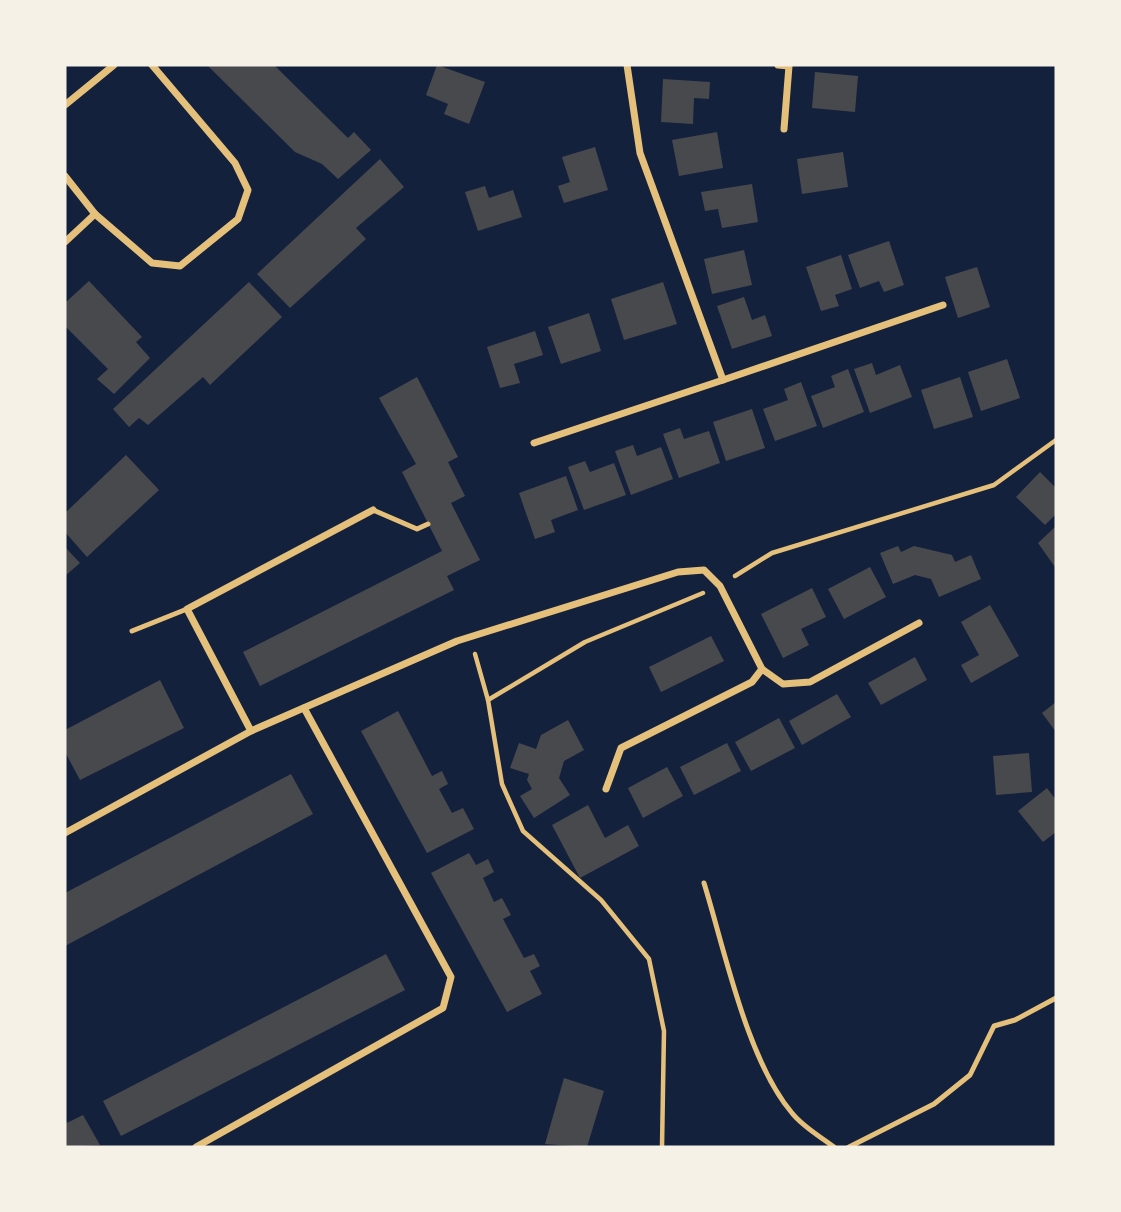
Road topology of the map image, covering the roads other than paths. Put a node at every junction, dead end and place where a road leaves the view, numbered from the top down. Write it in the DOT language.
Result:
graph roads {
  1 [pos="114,65"];
  2 [pos="152,65"];
  3 [pos="627,65"];
  4 [pos="778,65"];
  5 [pos="789,65"];
  6 [pos="65,105"];
  7 [pos="784,129"];
  8 [pos="65,176"];
  9 [pos="95,214"];
  10 [pos="65,242"];
  11 [pos="943,305"];
  12 [pos="723,380"];
  13 [pos="534,443"];
  14 [pos="373,510"];
  15 [pos="428,524"];
  16 [pos="187,609"];
  17 [pos="919,623"];
  18 [pos="132,631"];
  19 [pos="762,669"];
  20 [pos="304,708"];
  21 [pos="251,731"];
  22 [pos="606,789"];
  23 [pos="65,832"];
  24 [pos="704,883"];
  25 [pos="1056,998"];
  26 [pos="196,1147"];
  27 [pos="834,1147"];
  28 [pos="849,1147"];
  1 -- 6 [label="street"];
  2 -- 9 [label="street"];
  3 -- 12 [label="street"];
  4 -- 5 [label="street"];
  5 -- 7 [label="street"];
  8 -- 9 [label="street"];
  9 -- 10 [label="street"];
  11 -- 12 [label="street"];
  12 -- 13 [label="street"];
  14 -- 15 [label="lane"];
  14 -- 16 [label="street"];
  16 -- 18 [label="lane"];
  16 -- 21 [label="street"];
  17 -- 19 [label="street"];
  19 -- 20 [label="street"];
  19 -- 22 [label="street"];
  20 -- 21 [label="street"];
  20 -- 26 [label="street"];
  21 -- 23 [label="street"];
  24 -- 27 [label="lane"];
  25 -- 28 [label="lane"];
}
